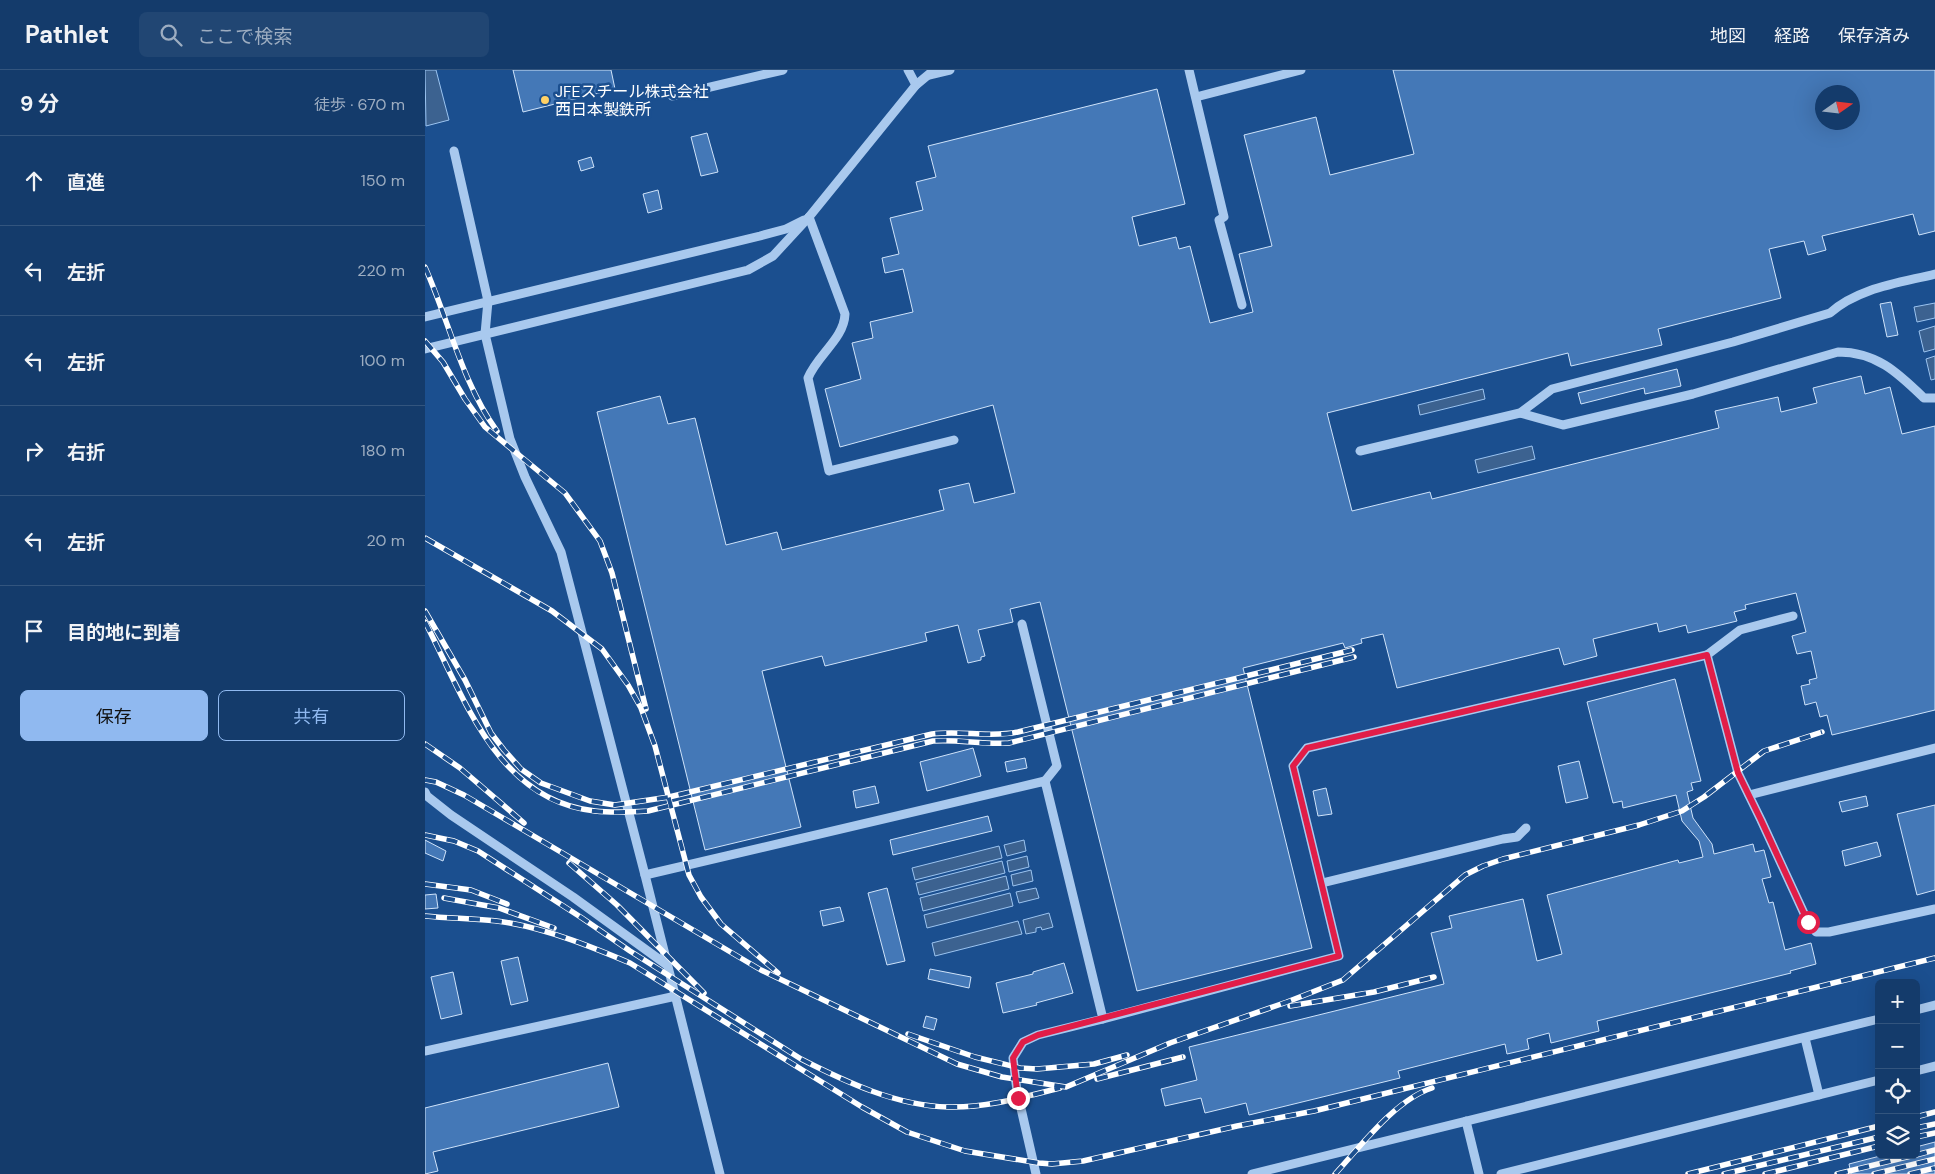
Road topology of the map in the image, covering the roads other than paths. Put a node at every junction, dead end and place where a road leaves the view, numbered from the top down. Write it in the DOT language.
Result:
graph roads {
  1 [pos="783,70"];
  2 [pos="909,70"];
  3 [pos="950,70"];
  4 [pos="1189,70"];
  5 [pos="1301,70"];
  6 [pos="931,73"];
  7 [pos="916,85"];
  8 [pos="671,96"];
  9 [pos="1196,97"];
  10 [pos="454,150"];
  11 [pos="809,217"];
  12 [pos="1935,274"];
  13 [pos="488,301"];
  14 [pos="1242,305"];
  15 [pos="425,317"];
  16 [pos="485,334"];
  17 [pos="425,349"];
  18 [pos="1935,398"];
  19 [pos="1520,413"];
  20 [pos="954,440"];
  21 [pos="1360,450"];
  22 [pos="1793,616"];
  23 [pos="1022,624"];
  24 [pos="1707,655"];
  25 [pos="1935,748"];
  26 [pos="1045,781"];
  27 [pos="425,792"];
  28 [pos="1749,795"];
  29 [pos="1526,828"];
  30 [pos="645,875"];
  31 [pos="1322,884"];
  32 [pos="1935,909"];
  33 [pos="667,965"];
  34 [pos="676,996"];
  35 [pos="1935,1005"];
  36 [pos="1920,1009"];
  37 [pos="1103,1018"];
  38 [pos="1875,1020"];
  39 [pos="1805,1038"];
  40 [pos="425,1051"];
  41 [pos="1935,1066"];
  42 [pos="1920,1070"];
  43 [pos="1875,1081"];
  44 [pos="1819,1095"];
  45 [pos="1466,1121"];
  46 [pos="720,1174"];
  47 [pos="1036,1174"];
  48 [pos="1252,1174"];
  49 [pos="1479,1174"];
  50 [pos="1501,1174"];
  1 -- 8 [label="lane"];
  2 -- 7 [label="lane"];
  3 -- 6 [label="lane"];
  4 -- 9 [label="lane"];
  5 -- 9 [label="lane"];
  6 -- 7 [label="lane"];
  7 -- 11 [label="lane"];
  9 -- 14 [label="lane"];
  10 -- 13 [label="lane"];
  11 -- 13 [label="lane"];
  11 -- 16 [label="lane"];
  11 -- 20 [label="lane"];
  12 -- 19 [label="lane"];
  13 -- 15 [label="lane"];
  13 -- 16 [label="lane"];
  16 -- 17 [label="lane"];
  16 -- 30 [label="lane"];
  18 -- 19 [label="lane"];
  19 -- 21 [label="lane"];
  22 -- 24 [label="lane"];
  23 -- 26 [label="lane"];
  24 -- 28 [label="lane"];
  24 -- 31 [label="lane"];
  25 -- 28 [label="lane"];
  26 -- 30 [label="lane"];
  26 -- 37 [label="lane"];
  27 -- 33 [label="lane"];
  28 -- 32 [label="lane"];
  29 -- 31 [label="lane"];
  30 -- 33 [label="lane"];
  31 -- 37 [label="lane"];
  33 -- 34 [label="lane"];
  34 -- 40 [label="lane"];
  34 -- 46 [label="lane"];
  35 -- 36 [label="lane"];
  37 -- 47 [label="lane"];
  38 -- 39 [label="lane"];
  39 -- 44 [label="lane"];
  39 -- 45 [label="lane"];
  41 -- 42 [label="lane"];
  43 -- 44 [label="lane"];
  44 -- 50 [label="lane"];
  45 -- 48 [label="lane"];
  45 -- 49 [label="lane"];
}
